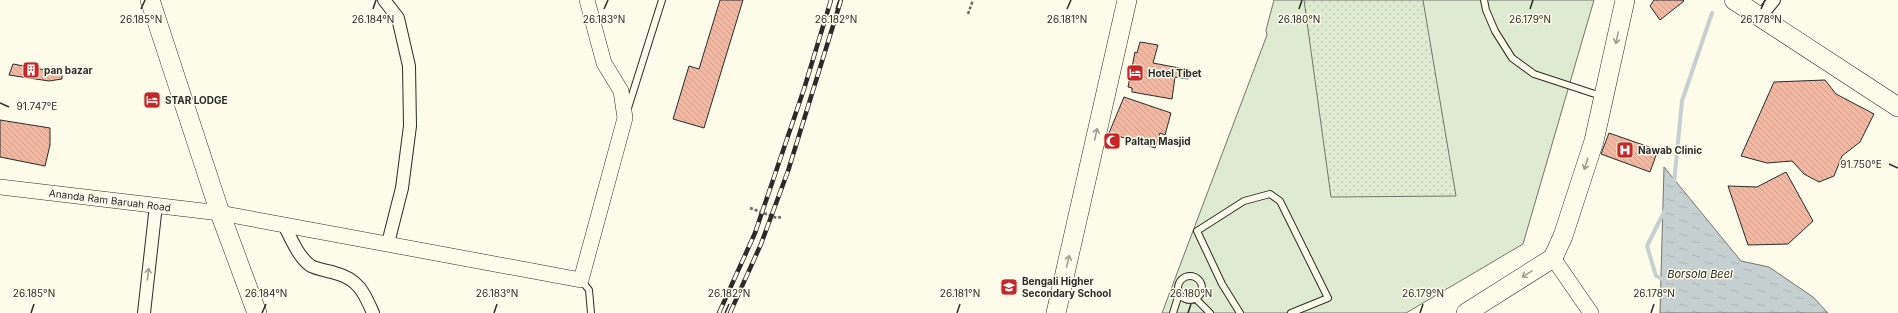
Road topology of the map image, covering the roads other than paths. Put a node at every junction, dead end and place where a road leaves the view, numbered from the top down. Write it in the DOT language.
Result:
graph roads {
  1 [pos="150,0"];
  2 [pos="384,0"];
  3 [pos="587,0"];
  4 [pos="662,0"];
  5 [pos="1127,0"];
  6 [pos="1484,0"];
  7 [pos="1625,0"];
  8 [pos="1734,0"];
  9 [pos="1774,0"];
  10 [pos="1760,17"];
  11 [pos="1604,98"];
  12 [pos="1898,106"];
  13 [pos="625,118"];
  14 [pos="0,187"];
  15 [pos="156,205"];
  16 [pos="220,213"];
  17 [pos="284,225"];
  18 [pos="388,244"];
  19 [pos="1553,258"];
  20 [pos="581,280"];
  21 [pos="1179,294"];
  22 [pos="1196,299"];
  23 [pos="144,313"];
  24 [pos="257,313"];
  25 [pos="373,313"];
  26 [pos="591,313"];
  27 [pos="1056,313"];
  28 [pos="1173,313"];
  29 [pos="1210,313"];
  30 [pos="1240,313"];
  31 [pos="1291,313"];
  32 [pos="1466,313"];
  33 [pos="1590,313"];
  1 -- 16 [label="main road"];
  2 -- 18 [label="street"];
  3 -- 13 [label="street"];
  4 -- 13 [label="lane"];
  27 -- 5 [label="main road, one-way"];
  6 -- 11 [label="lane"];
  7 -- 11 [label="main road, one-way"];
  8 -- 10 [label="main road"];
  9 -- 10 [label="street"];
  10 -- 12 [label="main road"];
  11 -- 19 [label="main road, one-way"];
  13 -- 20 [label="street"];
  14 -- 15 [label="street, Ananda Ram Baruah Road"];
  15 -- 16 [label="street, Ananda Ram Baruah Road"];
  23 -- 15 [label="street, one-way"];
  16 -- 17 [label="street, Ananda Ram Baruah Road"];
  16 -- 24 [label="main road"];
  17 -- 18 [label="street, Ananda Ram Baruah Road"];
  17 -- 25 [label="street"];
  18 -- 20 [label="street, Ananda Ram Baruah Road"];
  19 -- 32 [label="main road, one-way"];
  19 -- 33 [label="street"];
  20 -- 26 [label="lane"];
  21 -- 22 [label="lane"];
  21 -- 22 [label="lane"];
  21 -- 28 [label="lane"];
  22 -- 29 [label="lane"];
  30 -- 31 [label="lane"];
}
